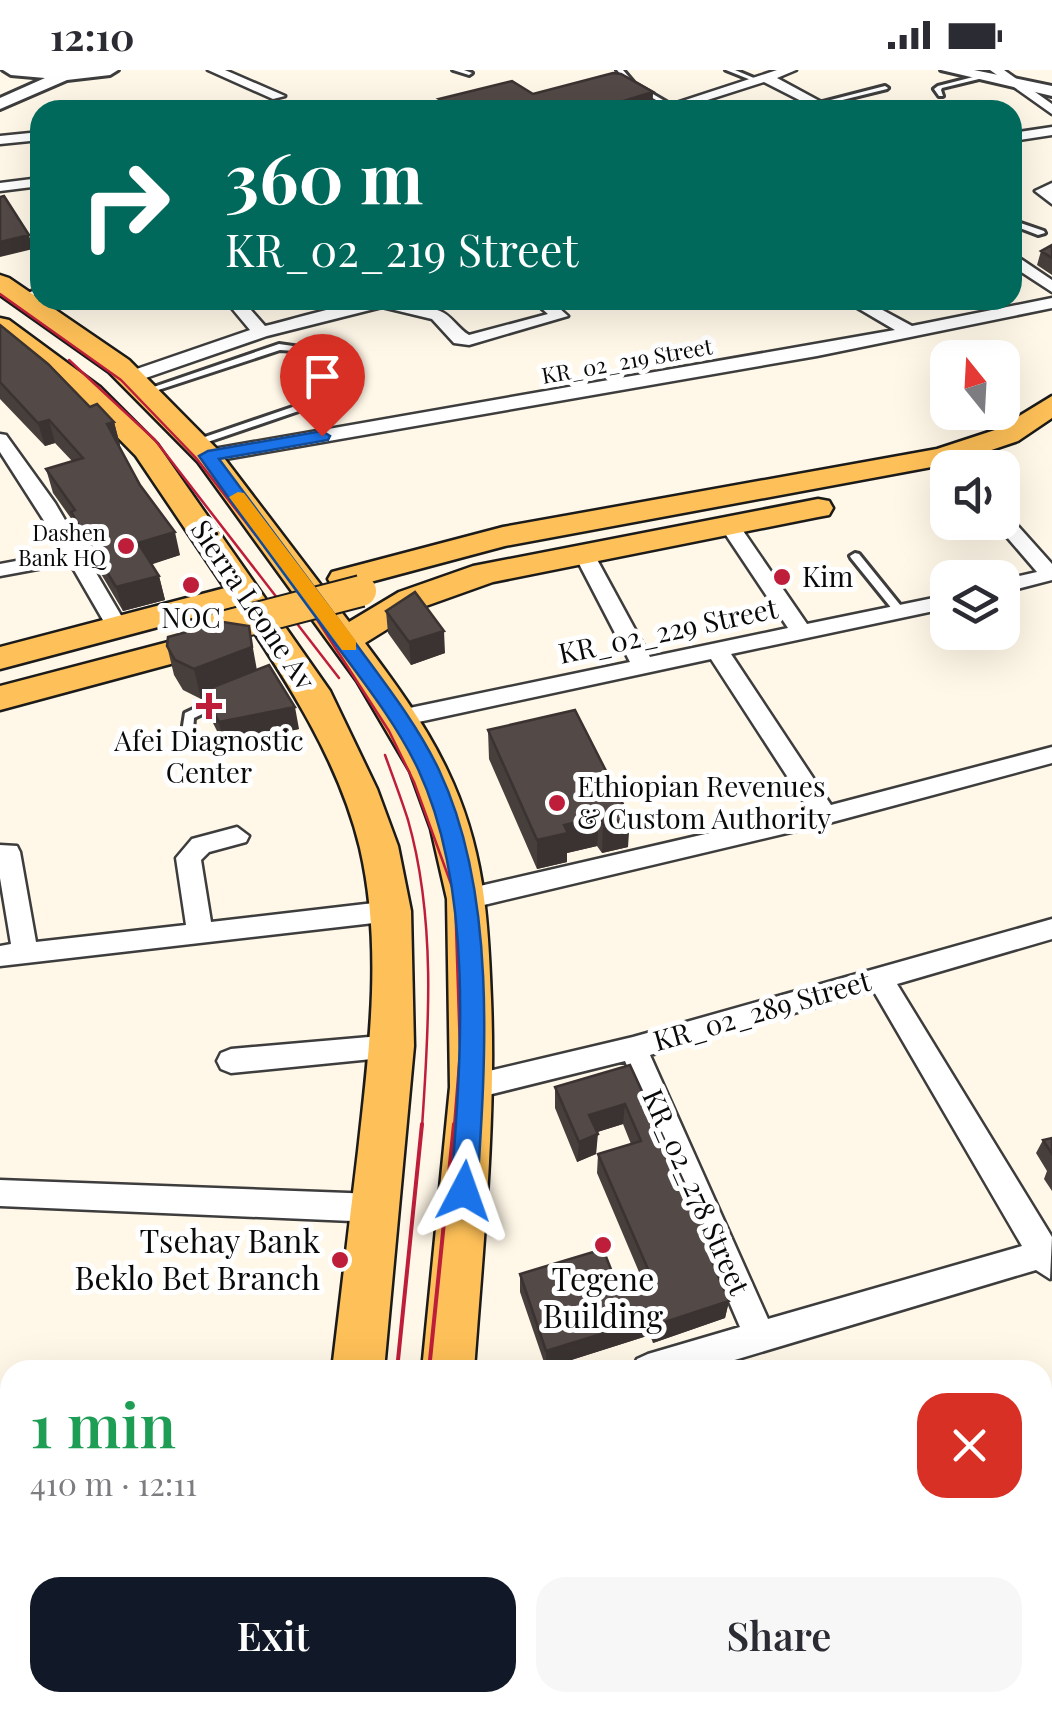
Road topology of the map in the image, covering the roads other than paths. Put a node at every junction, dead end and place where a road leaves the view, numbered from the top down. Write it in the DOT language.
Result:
graph roads {
  1 [pos="16,70"];
  2 [pos="110,70"];
  3 [pos="214,70"];
  4 [pos="456,70"];
  5 [pos="620,70"];
  6 [pos="729,70"];
  7 [pos="790,70"];
  8 [pos="950,70"];
  9 [pos="73,72"];
  10 [pos="469,73"];
  11 [pos="988,74"];
  12 [pos="762,79"];
  13 [pos="1015,83"];
  14 [pos="885,88"];
  15 [pos="1052,91"];
  16 [pos="941,95"];
  17 [pos="278,96"];
  18 [pos="655,100"];
  19 [pos="692,100"];
  20 [pos="810,100"];
  21 [pos="848,100"];
  22 [pos="0,104"];
  23 [pos="1052,110"];
  24 [pos="1052,131"];
  25 [pos="1022,136"];
  26 [pos="30,137"];
  27 [pos="0,140"];
  28 [pos="30,183"];
  29 [pos="0,186"];
  30 [pos="1052,188"];
  31 [pos="1052,200"];
  32 [pos="1022,226"];
  33 [pos="1040,233"];
  34 [pos="1022,265"];
  35 [pos="1052,287"];
  36 [pos="23,301"];
  37 [pos="1052,302"];
  38 [pos="1022,309"];
  39 [pos="35,310"];
  40 [pos="242,310"];
  41 [pos="344,310"];
  42 [pos="429,310"];
  43 [pos="552,310"];
  44 [pos="870,310"];
  45 [pos="1016,310"];
  46 [pos="261,332"];
  47 [pos="912,333"];
  48 [pos="138,384"];
  49 [pos="1052,405"];
  50 [pos="1052,432"];
  51 [pos="0,440"];
  52 [pos="202,450"];
  53 [pos="1015,450"];
  54 [pos="930,472"];
  55 [pos="896,473"];
  56 [pos="730,526"];
  57 [pos="1020,539"];
  58 [pos="584,554"];
  59 [pos="76,556"];
  60 [pos="856,556"];
  61 [pos="288,566"];
  62 [pos="0,570"];
  63 [pos="1051,574"];
  64 [pos="1020,582"];
  65 [pos="245,592"];
  66 [pos="930,606"];
  67 [pos="900,613"];
  68 [pos="204,624"];
  69 [pos="118,629"];
  70 [pos="804,634"];
  71 [pos="346,640"];
  72 [pos="718,652"];
  73 [pos="0,658"];
  74 [pos="286,663"];
  75 [pos="644,667"];
  76 [pos="0,668"];
  77 [pos="0,686"];
  78 [pos="230,696"];
  79 [pos="0,698"];
  80 [pos="400,718"];
  81 [pos="186,744"];
  82 [pos="1052,755"];
  83 [pos="825,814"];
  84 [pos="237,836"];
  85 [pos="8,852"];
  86 [pos="467,898"];
  87 [pos="390,911"];
  88 [pos="1052,929"];
  89 [pos="200,932"];
  90 [pos="12,954"];
  91 [pos="879,977"];
  92 [pos="392,1046"];
  93 [pos="633,1048"];
  94 [pos="230,1060"];
  95 [pos="472,1087"];
  96 [pos="0,1193"];
  97 [pos="375,1208"];
  98 [pos="1049,1257"];
  99 [pos="760,1337"];
  100 [pos="359,1360"];
  101 [pos="449,1360"];
  102 [pos="682,1360"];
  1 -- 9 [label="street"];
  2 -- 9 [label="street"];
  3 -- 17 [label="street"];
  4 -- 10 [label="lane"];
  5 -- 18 [label="lane"];
  6 -- 12 [label="lane"];
  7 -- 12 [label="street"];
  8 -- 11 [label="street"];
  9 -- 22 [label="street"];
  11 -- 13 [label="street"];
  11 -- 16 [label="lane"];
  12 -- 19 [label="street"];
  12 -- 20 [label="street"];
  13 -- 15 [label="street"];
  13 -- 23 [label="street"];
  14 -- 21 [label="lane"];
  24 -- 25 [label="street"];
  26 -- 27 [label="street"];
  28 -- 29 [label="street"];
  30 -- 31 [label="street"];
  32 -- 33 [label="lane"];
  34 -- 35 [label="street"];
  36 -- 65 [label="main road, Sierra Leone Av"];
  37 -- 38 [label="street, KR_02_219 Street"];
  39 -- 48 [label="main road, Sierra Leone Av"];
  40 -- 46 [label="street"];
  41 -- 46 [label="street"];
  42 -- 43 [label="street"];
  44 -- 47 [label="street"];
  45 -- 47 [label="street, KR_02_219 Street"];
  46 -- 48 [label="street"];
  47 -- 52 [label="street, KR_02_219 Street"];
  48 -- 52 [label="main road, Sierra Leone Av"];
  48 -- 52 [label="lane"];
  49 -- 55 [label="main road"];
  50 -- 53 [label="main road"];
  51 -- 59 [label="street"];
  52 -- 61 [label="main road, Sierra Leone Av"];
  54 -- 55 [label="main road"];
  55 -- 56 [label="main road"];
  55 -- 61 [label="main road"];
  55 -- 68 [label="main road, bridge"];
  56 -- 58 [label="main road"];
  56 -- 70 [label="street"];
  57 -- 63 [label="street"];
  58 -- 71 [label="main road"];
  58 -- 75 [label="street"];
  59 -- 62 [label="street"];
  59 -- 69 [label="street"];
  60 -- 67 [label="lane"];
  61 -- 71 [label="main road, Sierra Leone Av"];
  63 -- 64 [label="street"];
  65 -- 69 [label="main road"];
  65 -- 74 [label="main road, Sierra Leone Av"];
  66 -- 67 [label="street, KR_02_229 Street"];
  67 -- 70 [label="street, KR_02_229 Street"];
  68 -- 76 [label="main road"];
  68 -- 77 [label="main road"];
  69 -- 73 [label="main road"];
  70 -- 72 [label="street, KR_02_229 Street"];
  71 -- 80 [label="main road, Sierra Leone Av"];
  72 -- 75 [label="street, KR_02_229 Street"];
  72 -- 83 [label="street"];
  74 -- 79 [label="main road"];
  74 -- 87 [label="main road, Sierra Leone Av"];
  75 -- 80 [label="street, KR_02_229 Street"];
  78 -- 81 [label="lane"];
  80 -- 86 [label="main road, Sierra Leone Av"];
  82 -- 83 [label="street"];
  83 -- 86 [label="street"];
  84 -- 89 [label="street"];
  85 -- 90 [label="street"];
  86 -- 95 [label="main road, Sierra Leone Av"];
  87 -- 89 [label="street"];
  87 -- 92 [label="main road, Sierra Leone Av"];
  88 -- 91 [label="street, KR_02_289 Street"];
  89 -- 90 [label="street"];
  91 -- 93 [label="street, KR_02_289 Street"];
  91 -- 98 [label="street"];
  92 -- 94 [label="street"];
  92 -- 97 [label="main road, Sierra Leone Av"];
  93 -- 95 [label="street, KR_02_289 Street"];
  93 -- 99 [label="street, KR_02_278 Street"];
  95 -- 101 [label="main road, Sierra Leone Av"];
  96 -- 97 [label="street"];
  97 -- 100 [label="main road, Sierra Leone Av"];
  98 -- 99 [label="street"];
  99 -- 102 [label="street"];
}
